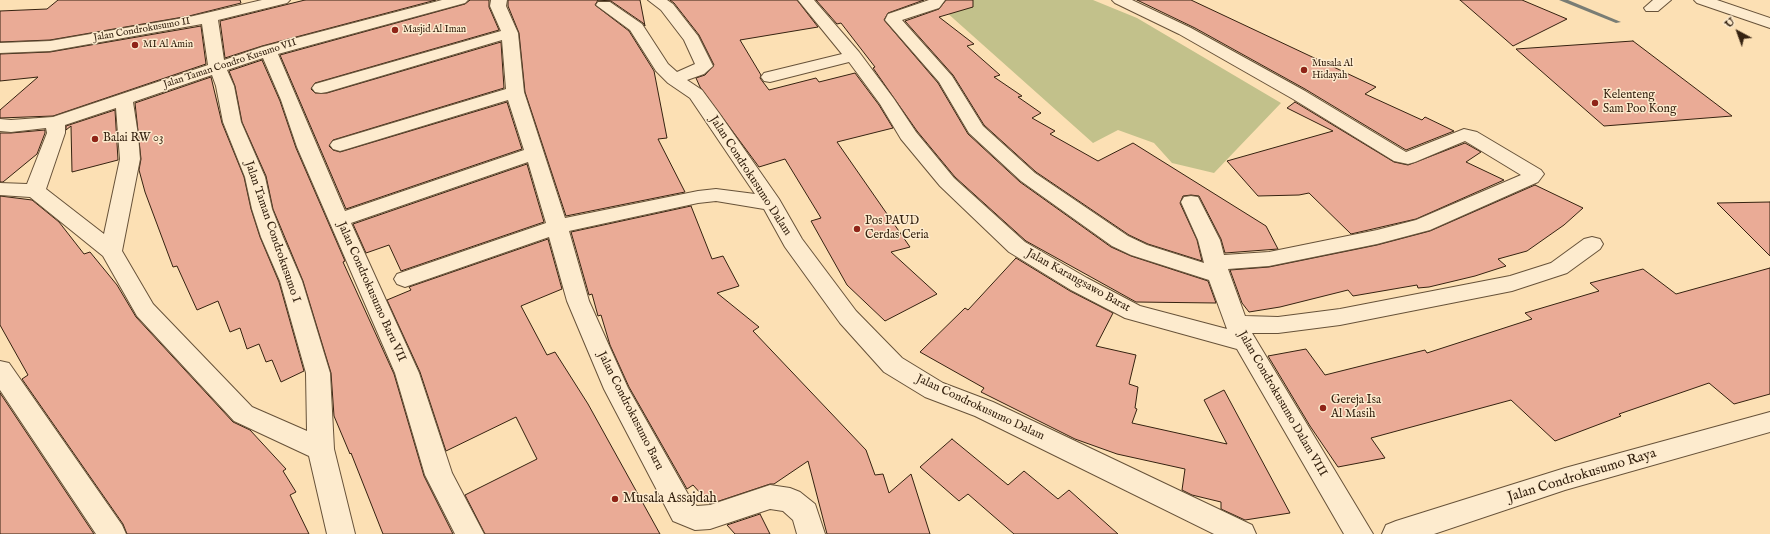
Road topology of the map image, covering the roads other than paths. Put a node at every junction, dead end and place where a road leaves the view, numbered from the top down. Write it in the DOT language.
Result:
graph roads {
  1 [pos="282,0"];
  2 [pos="460,0"];
  3 [pos="498,0"];
  4 [pos="656,0"];
  5 [pos="806,0"];
  6 [pos="937,0"];
  7 [pos="1120,0"];
  8 [pos="1702,0"];
  9 [pos="604,5"];
  10 [pos="209,17"];
  11 [pos="1770,23"];
  12 [pos="510,33"];
  13 [pos="0,48"];
  14 [pos="268,50"];
  15 [pos="853,56"];
  16 [pos="217,66"];
  17 [pos="770,77"];
  18 [pos="674,79"];
  19 [pos="321,88"];
  20 [pos="515,92"];
  21 [pos="124,100"];
  22 [pos="55,122"];
  23 [pos="0,125"];
  24 [pos="340,146"];
  25 [pos="534,153"];
  26 [pos="0,189"];
  27 [pos="35,191"];
  28 [pos="1192,202"];
  29 [pos="772,204"];
  30 [pos="339,220"];
  31 [pos="557,227"];
  32 [pos="1592,244"];
  33 [pos="111,251"];
  34 [pos="1217,269"];
  35 [pos="405,279"];
  36 [pos="1240,334"];
  37 [pos="0,370"];
  38 [pos="1770,422"];
  39 [pos="321,449"];
  40 [pos="112,534"];
  41 [pos="341,534"];
  42 [pos="470,534"];
  43 [pos="811,534"];
  44 [pos="1242,534"];
  45 [pos="1359,534"];
  46 [pos="1396,534"];
  1 -- 10 [label="street, Jalan Condrokusumo II"];
  2 -- 14 [label="street, Jalan Taman Condro Kusumo VII"];
  3 -- 12 [label="street, Jalan Condrokusumo Baru"];
  4 -- 18 [label="street"];
  5 -- 15 [label="street, Jalan Karangsawo Barat"];
  6 -- 34 [label="street"];
  7 -- 34 [label="street"];
  8 -- 11 [label="street"];
  9 -- 18 [label="street, Jalan Condrokusumo Dalam"];
  10 -- 13 [label="street, Jalan Condrokusumo II"];
  10 -- 16 [label="street, Jalan Taman Condrokusumo I"];
  12 -- 19 [label="street"];
  12 -- 20 [label="street, Jalan Condrokusumo Baru"];
  14 -- 16 [label="street, Jalan Taman Condro Kusumo VII"];
  14 -- 30 [label="street, Jalan Condrokusumo Baru VII"];
  15 -- 17 [label="street"];
  15 -- 36 [label="street, Jalan Karangsawo Barat"];
  16 -- 21 [label="street, Jalan Taman Condro Kusumo VII"];
  16 -- 39 [label="street, Jalan Taman Condrokusumo I"];
  18 -- 29 [label="street, Jalan Condrokusumo Dalam"];
  20 -- 24 [label="street"];
  20 -- 25 [label="street, Jalan Condrokusumo Baru"];
  21 -- 22 [label="street, Jalan Taman Condro Kusumo VII"];
  21 -- 33 [label="street"];
  22 -- 23 [label="street, Jalan Taman Condro Kusumo VII"];
  22 -- 27 [label="street"];
  25 -- 30 [label="street"];
  25 -- 31 [label="street, Jalan Condrokusumo Baru"];
  26 -- 27 [label="street"];
  27 -- 33 [label="street"];
  28 -- 34 [label="street, Jalan Condrokusumo Dalam VIII"];
  29 -- 31 [label="street"];
  29 -- 44 [label="street, Jalan Condrokusumo Dalam"];
  30 -- 42 [label="street, Jalan Condrokusumo Baru VII"];
  31 -- 35 [label="street"];
  31 -- 43 [label="street, Jalan Condrokusumo Baru"];
  32 -- 36 [label="street, Jalan Karangsawo Barat"];
  33 -- 39 [label="street"];
  34 -- 36 [label="street, Jalan Condrokusumo Dalam VIII"];
  36 -- 45 [label="street, Jalan Condrokusumo Dalam VIII"];
  37 -- 40 [label="street"];
  38 -- 46 [label="street, Jalan Condrokusumo Raya"];
  39 -- 41 [label="street, Jalan Taman Condrokusumo I"];
}
